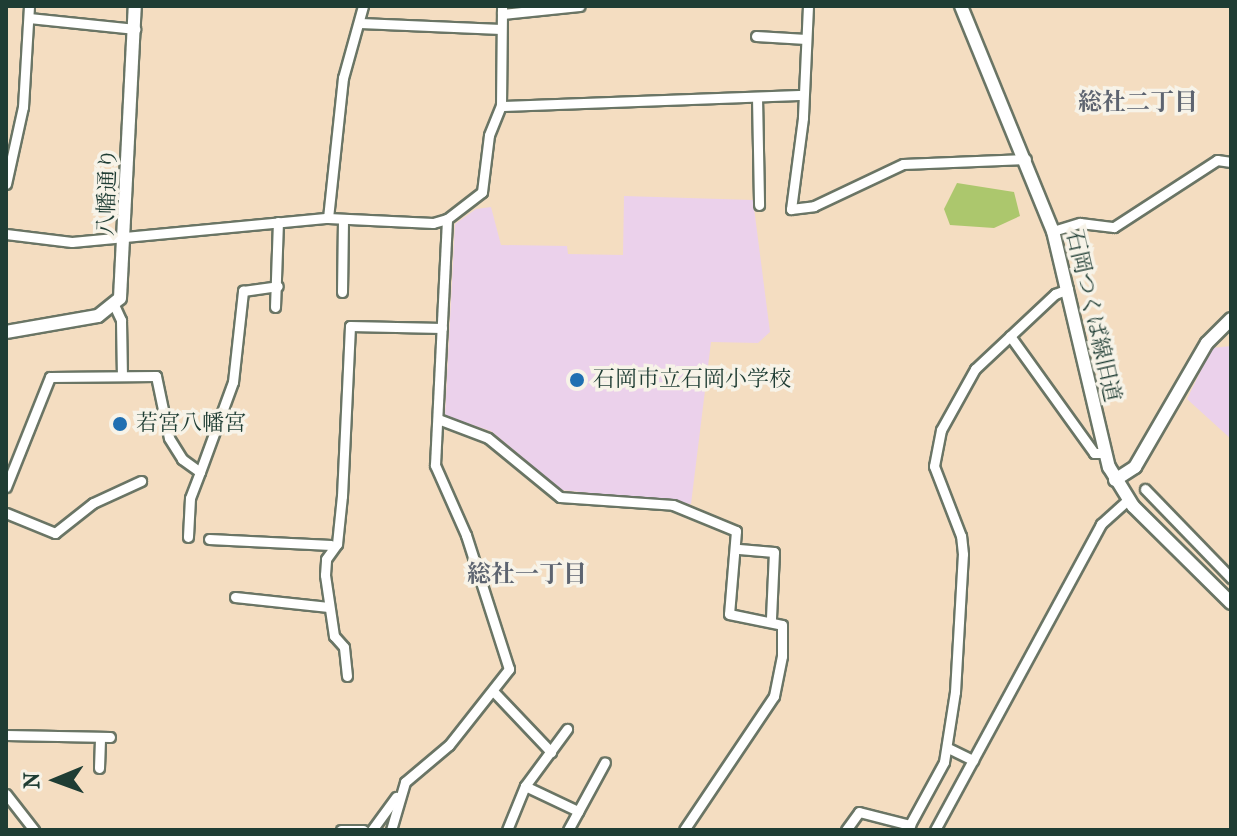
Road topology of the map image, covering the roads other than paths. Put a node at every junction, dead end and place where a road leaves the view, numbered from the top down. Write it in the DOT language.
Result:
graph roads {
  1 [pos="29,6"];
  2 [pos="135,6"];
  3 [pos="363,6"];
  4 [pos="580,6"];
  5 [pos="808,6"];
  6 [pos="961,6"];
  7 [pos="502,10"];
  8 [pos="29,18"];
  9 [pos="360,23"];
  10 [pos="135,29"];
  11 [pos="501,29"];
  12 [pos="756,36"];
  13 [pos="806,39"];
  14 [pos="801,95"];
  15 [pos="757,97"];
  16 [pos="501,106"];
  17 [pos="1026,159"];
  18 [pos="1231,162"];
  19 [pos="6,184"];
  20 [pos="759,205"];
  21 [pos="328,218"];
  22 [pos="343,219"];
  23 [pos="447,219"];
  24 [pos="278,222"];
  25 [pos="1053,231"];
  26 [pos="6,234"];
  27 [pos="127,234"];
  28 [pos="278,286"];
  29 [pos="1068,289"];
  30 [pos="342,292"];
  31 [pos="114,305"];
  32 [pos="275,307"];
  33 [pos="1231,319"];
  34 [pos="442,328"];
  35 [pos="6,332"];
  36 [pos="1010,336"];
  37 [pos="122,375"];
  38 [pos="438,419"];
  39 [pos="1104,453"];
  40 [pos="200,472"];
  41 [pos="1115,480"];
  42 [pos="141,481"];
  43 [pos="6,487"];
  44 [pos="1145,489"];
  45 [pos="1128,500"];
  46 [pos="6,513"];
  47 [pos="188,537"];
  48 [pos="209,539"];
  49 [pos="331,545"];
  50 [pos="739,549"];
  51 [pos="1231,578"];
  52 [pos="235,597"];
  53 [pos="1231,603"];
  54 [pos="328,607"];
  55 [pos="771,619"];
  56 [pos="347,676"];
  57 [pos="494,692"];
  58 [pos="567,729"];
  59 [pos="6,735"];
  60 [pos="948,748"];
  61 [pos="551,752"];
  62 [pos="973,760"];
  63 [pos="605,762"];
  64 [pos="99,768"];
  65 [pos="525,786"];
  66 [pos="6,794"];
  67 [pos="398,794"];
  68 [pos="578,811"];
  69 [pos="908,827"];
  70 [pos="34,830"];
  71 [pos="341,830"];
  72 [pos="363,830"];
  73 [pos="372,830"];
  74 [pos="391,830"];
  75 [pos="507,830"];
  76 [pos="568,830"];
  77 [pos="684,830"];
  78 [pos="846,830"];
  79 [pos="935,830"];
  1 -- 8 [label="street"];
  2 -- 10 [label="street, 八幡通り"];
  3 -- 9 [label="street"];
  4 -- 7 [label="street"];
  5 -- 13 [label="street"];
  6 -- 17 [label="street, 石岡つくば線旧道"];
  7 -- 11 [label="street"];
  8 -- 10 [label="street"];
  8 -- 19 [label="street"];
  9 -- 11 [label="street"];
  9 -- 21 [label="street"];
  10 -- 27 [label="street, 八幡通り"];
  11 -- 16 [label="street"];
  12 -- 13 [label="street"];
  13 -- 14 [label="street"];
  14 -- 15 [label="street"];
  14 -- 17 [label="street"];
  15 -- 16 [label="street"];
  15 -- 20 [label="street"];
  16 -- 23 [label="street"];
  17 -- 25 [label="street, 石岡つくば線旧道"];
  18 -- 25 [label="street"];
  21 -- 22 [label="street"];
  21 -- 24 [label="street"];
  22 -- 23 [label="street"];
  22 -- 30 [label="street"];
  23 -- 34 [label="street"];
  24 -- 27 [label="street"];
  24 -- 28 [label="street"];
  25 -- 29 [label="street, 石岡つくば線旧道"];
  26 -- 27 [label="street"];
  27 -- 31 [label="street, 八幡通り"];
  28 -- 32 [label="street"];
  28 -- 40 [label="street"];
  29 -- 36 [label="street"];
  29 -- 39 [label="street, 石岡つくば線旧道"];
  31 -- 35 [label="street"];
  31 -- 37 [label="street, 八幡通り"];
  33 -- 41 [label="street"];
  34 -- 38 [label="street"];
  34 -- 49 [label="street"];
  36 -- 39 [label="street"];
  36 -- 60 [label="street"];
  37 -- 40 [label="street"];
  37 -- 43 [label="street"];
  38 -- 50 [label="street"];
  38 -- 57 [label="street"];
  39 -- 41 [label="street, 石岡つくば線旧道"];
  40 -- 47 [label="street"];
  41 -- 45 [label="street, 石岡つくば線旧道"];
  42 -- 46 [label="street"];
  44 -- 51 [label="street"];
  45 -- 53 [label="street, 石岡つくば線旧道"];
  45 -- 62 [label="street"];
  48 -- 49 [label="street"];
  49 -- 54 [label="street"];
  50 -- 55 [label="street"];
  50 -- 55 [label="street"];
  52 -- 54 [label="street"];
  54 -- 56 [label="street"];
  55 -- 77 [label="street"];
  57 -- 61 [label="street"];
  57 -- 67 [label="street"];
  58 -- 61 [label="street"];
  59 -- 64 [label="street"];
  60 -- 62 [label="street"];
  60 -- 69 [label="street"];
  61 -- 65 [label="street"];
  62 -- 79 [label="street"];
  63 -- 68 [label="street"];
  65 -- 68 [label="street"];
  65 -- 75 [label="street"];
  66 -- 70 [label="street"];
  67 -- 73 [label="street"];
  67 -- 74 [label="street"];
  68 -- 76 [label="street"];
  69 -- 78 [label="street"];
  71 -- 72 [label="street"];
}
